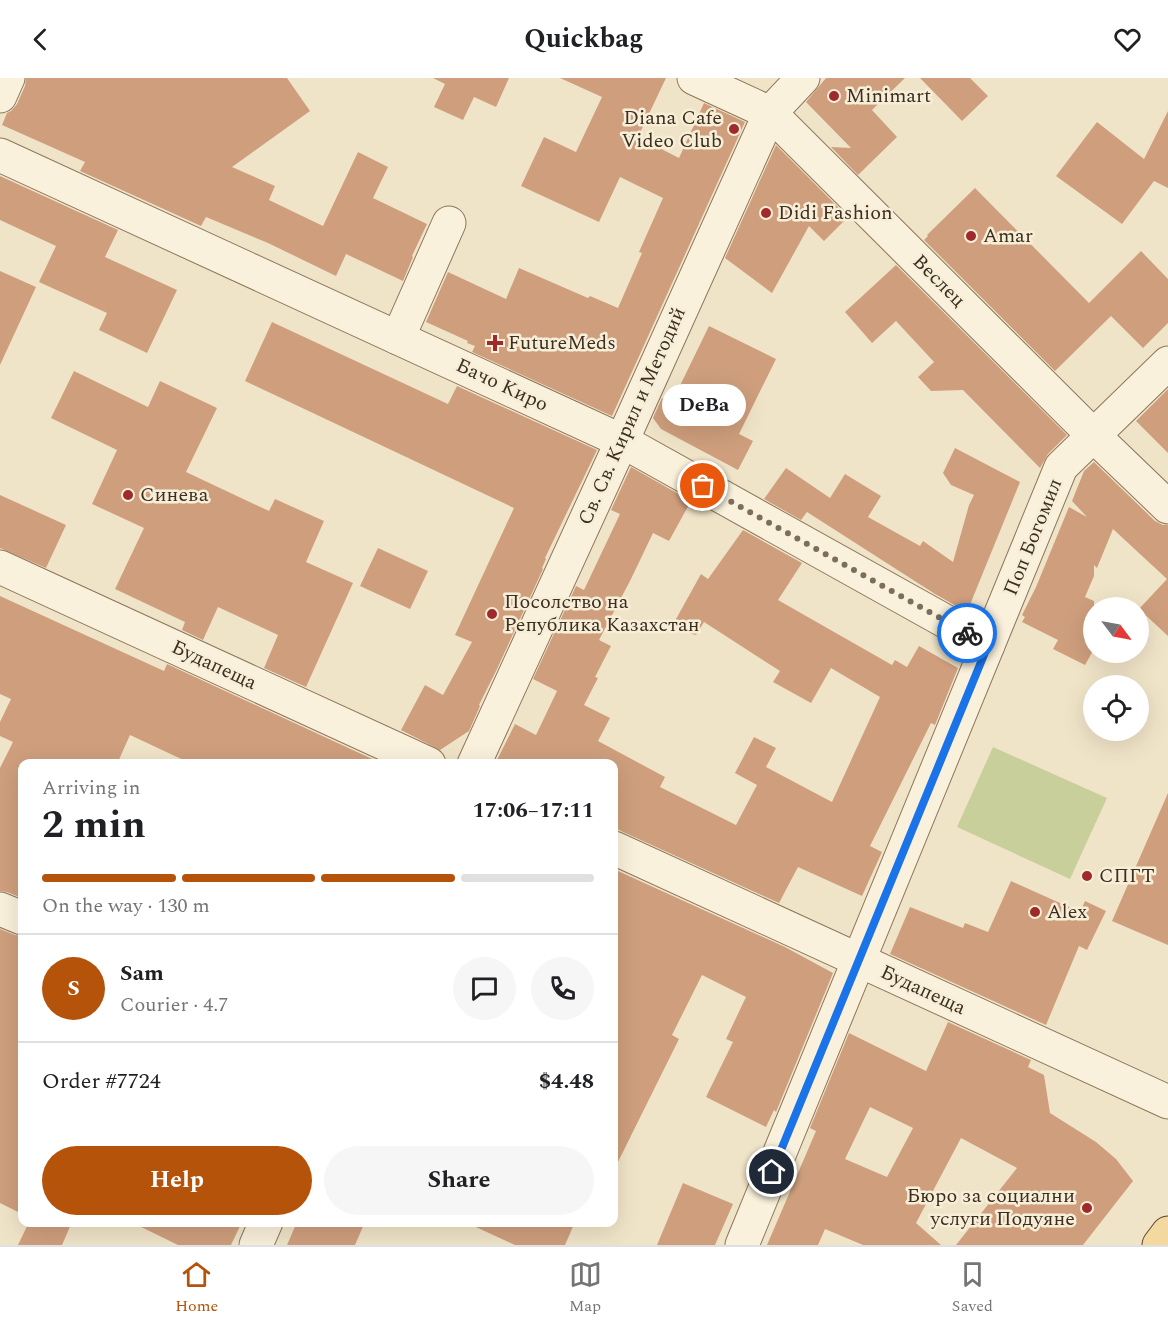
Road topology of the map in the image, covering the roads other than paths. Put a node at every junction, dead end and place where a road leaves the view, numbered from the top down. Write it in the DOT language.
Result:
graph roads {
  1 [pos="8,78"];
  2 [pos="694,78"];
  3 [pos="804,78"];
  4 [pos="0,96"];
  5 [pos="770,113"];
  6 [pos="0,155"];
  7 [pos="449,223"];
  8 [pos="398,338"];
  9 [pos="1168,363"];
  10 [pos="1094,436"];
  11 [pos="622,441"];
  12 [pos="1168,507"];
  13 [pos="0,567"];
  14 [pos="988,645"];
  15 [pos="418,759"];
  16 [pos="476,759"];
  17 [pos="618,850"];
  18 [pos="0,909"];
  19 [pos="18,916"];
  20 [pos="858,960"];
  21 [pos="1168,1102"];
  22 [pos="264,1227"];
  23 [pos="1168,1233"];
  24 [pos="256,1245"];
  25 [pos="742,1245"];
  26 [pos="1159,1245"];
  1 -- 4 [label="street"];
  2 -- 5 [label="street, Веслец"];
  3 -- 5 [label="street, Св. Св. Кирил и Методий"];
  5 -- 10 [label="street, Веслец"];
  5 -- 11 [label="street, Св. Св. Кирил и Методий"];
  6 -- 8 [label="street, Бачо Киро"];
  7 -- 8 [label="street"];
  8 -- 11 [label="street, Бачо Киро"];
  9 -- 10 [label="street, Поп Богомил"];
  10 -- 12 [label="street, Веслец"];
  10 -- 14 [label="street, Поп Богомил"];
  11 -- 14 [label="street, Бачо Киро"];
  11 -- 16 [label="street, Св. Св. Кирил и Методий"];
  13 -- 15 [label="street, Будапеща"];
  14 -- 20 [label="street, Поп Богомил"];
  17 -- 20 [label="street, Будапеща"];
  18 -- 19 [label="street"];
  20 -- 21 [label="street, Будапеща"];
  20 -- 25 [label="street, Поп Богомил"];
  22 -- 24 [label="street"];
  23 -- 26 [label="main road"];
}
